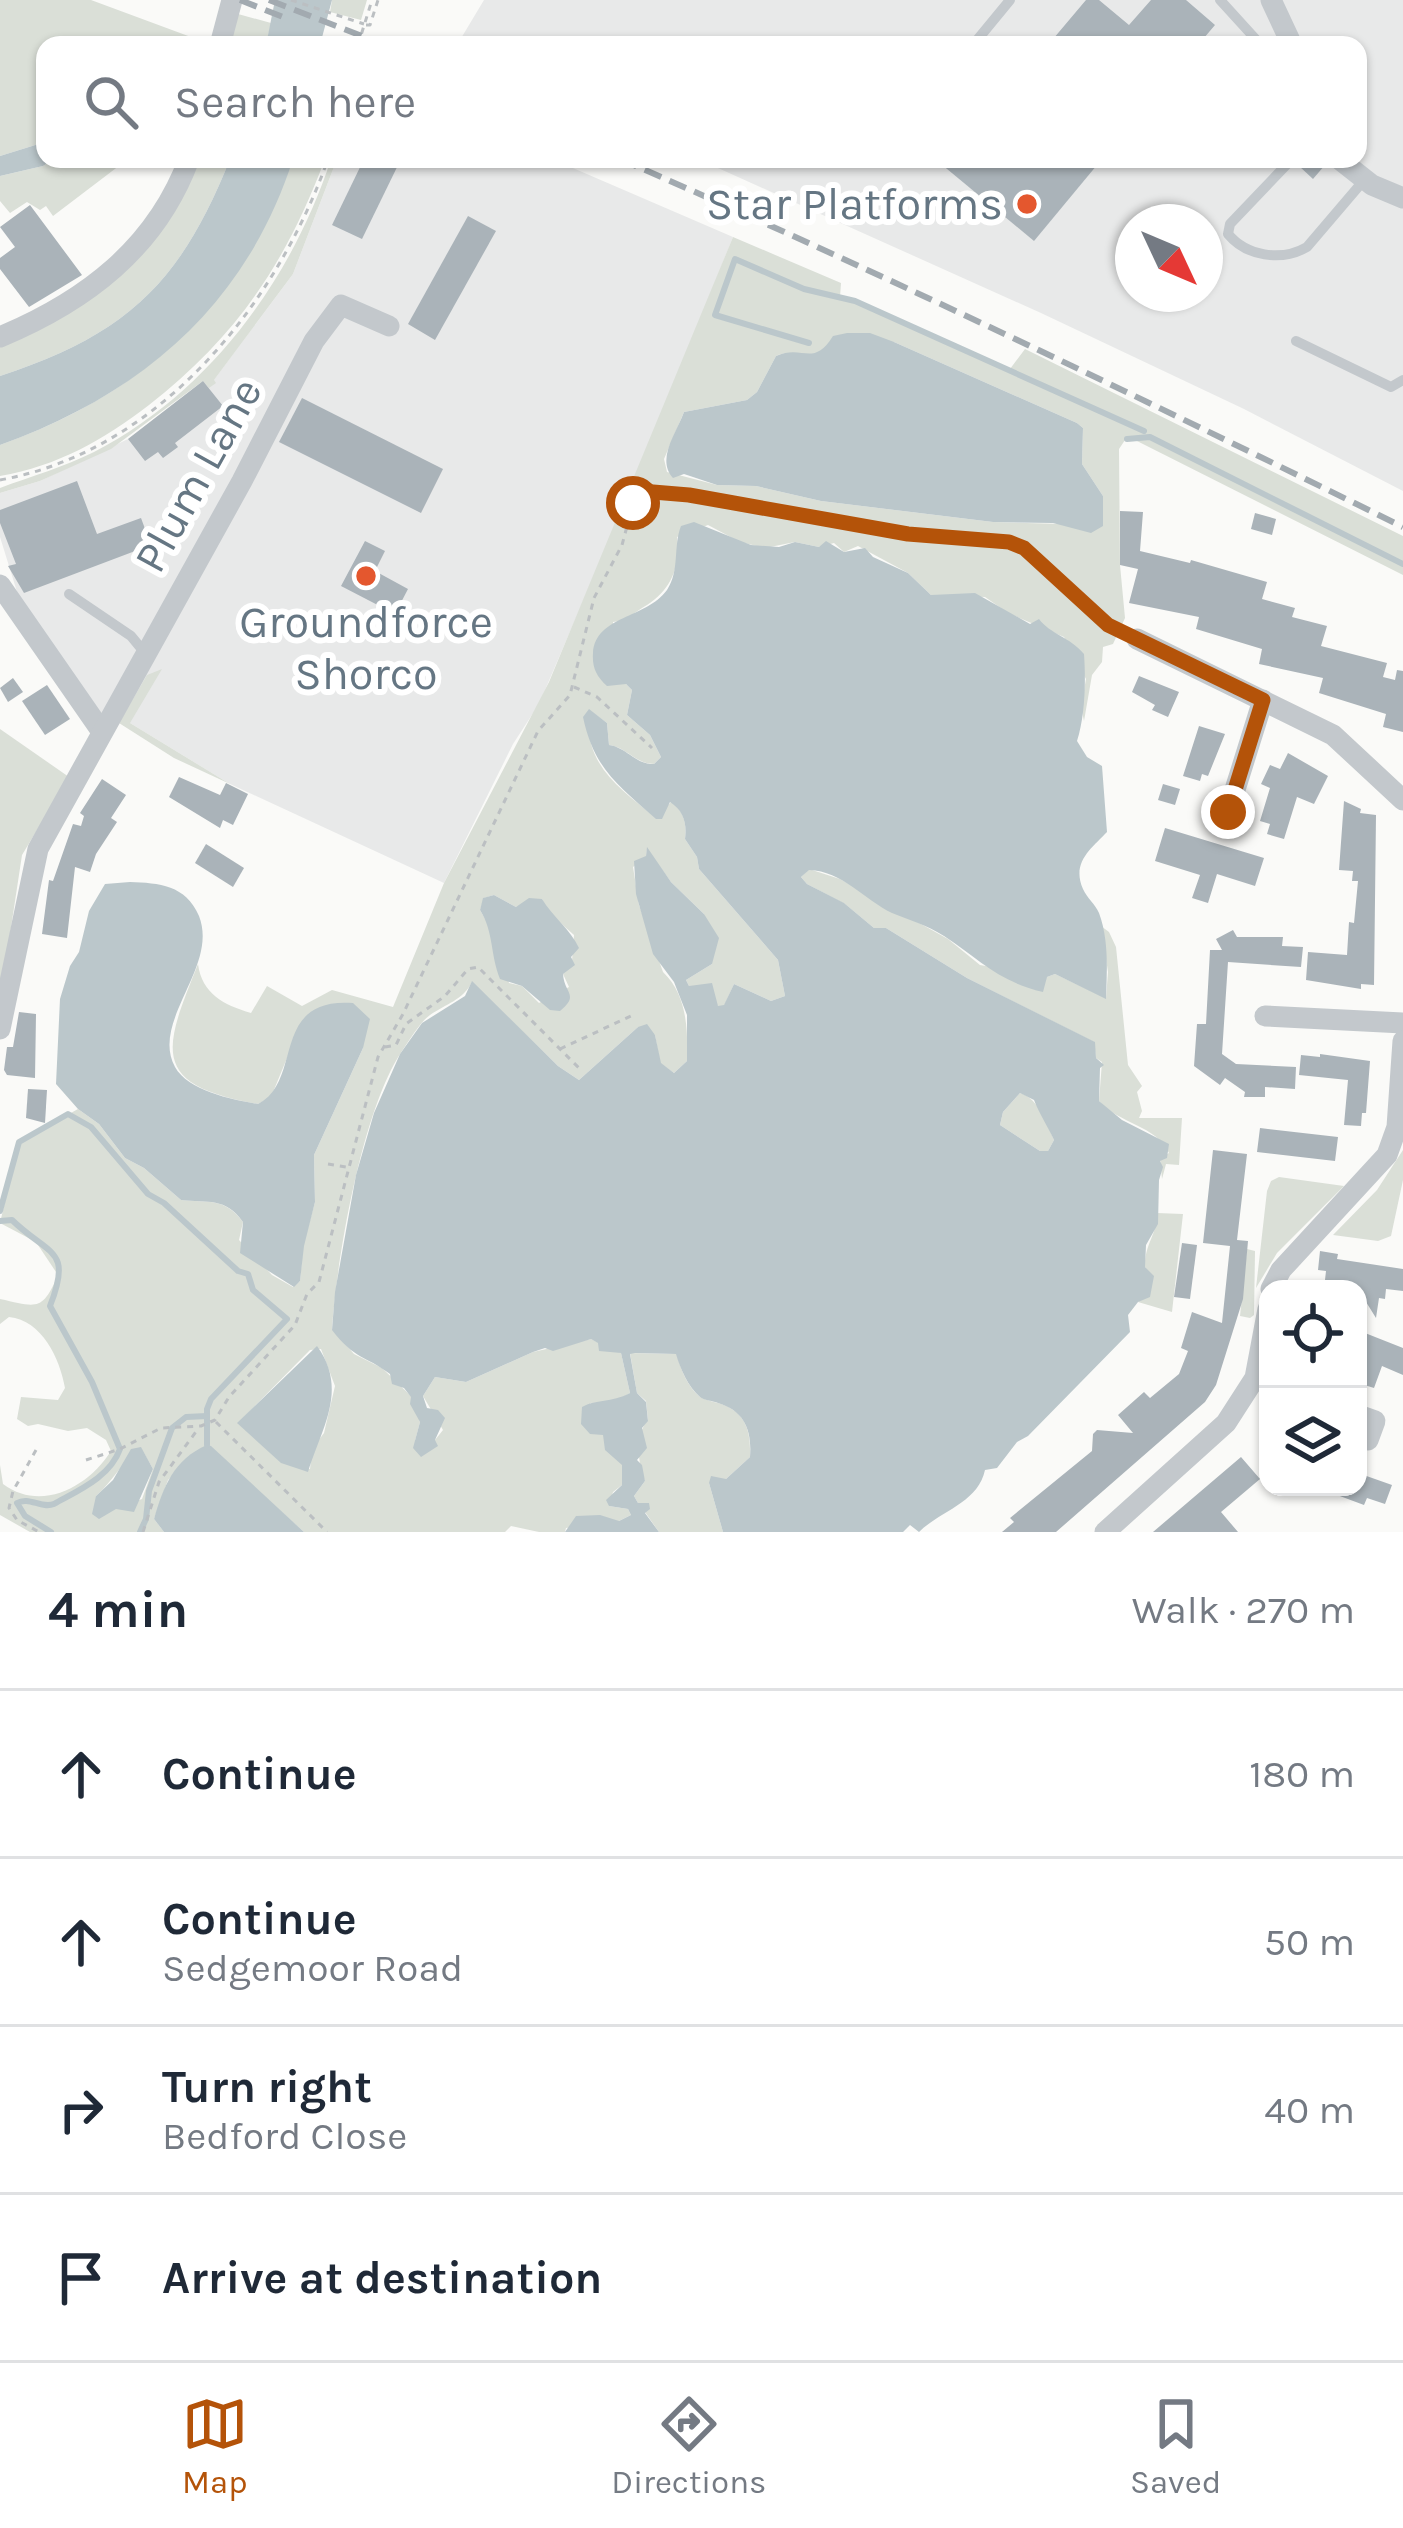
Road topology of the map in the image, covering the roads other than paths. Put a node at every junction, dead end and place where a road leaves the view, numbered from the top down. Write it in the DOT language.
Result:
graph roads {
  1 [pos="1010,0"];
  2 [pos="1220,0"];
  3 [pos="1271,0"];
  4 [pos="230,4"];
  5 [pos="222,36"];
  6 [pos="980,36"];
  7 [pos="1253,36"];
  8 [pos="1288,36"];
  9 [pos="185,168"];
  10 [pos="1283,168"];
  11 [pos="1351,168"];
  12 [pos="1364,178"];
  13 [pos="1403,198"];
  14 [pos="389,326"];
  15 [pos="0,337"];
  16 [pos="1296,341"];
  17 [pos="1403,380"];
  18 [pos="0,584"];
  19 [pos="69,594"];
  20 [pos="1138,638"];
  21 [pos="145,653"];
  22 [pos="1263,700"];
  23 [pos="102,732"];
  24 [pos="1403,800"];
  25 [pos="1228,812"];
  26 [pos="1264,1019"];
  27 [pos="1403,1023"];
  28 [pos="0,1029"];
  29 [pos="1403,1041"];
  30 [pos="1276,1280"];
  31 [pos="1259,1385"];
  32 [pos="1105,1532"];
  1 -- 6 [label="lane"];
  2 -- 7 [label="lane"];
  3 -- 8 [label="street"];
  4 -- 5 [label="street"];
  9 -- 15 [label="street"];
  10 -- 12 [label="lane"];
  11 -- 12 [label="street"];
  12 -- 13 [label="street"];
  14 -- 21 [label="street, Plum Lane"];
  16 -- 17 [label="lane"];
  18 -- 23 [label="street"];
  19 -- 21 [label="lane"];
  20 -- 22 [label="street"];
  21 -- 23 [label="street, Plum Lane"];
  22 -- 24 [label="street"];
  22 -- 25 [label="street"];
  23 -- 28 [label="street, Plum Lane"];
  26 -- 27 [label="street"];
  29 -- 30 [label="street"];
  31 -- 32 [label="street"];
}
